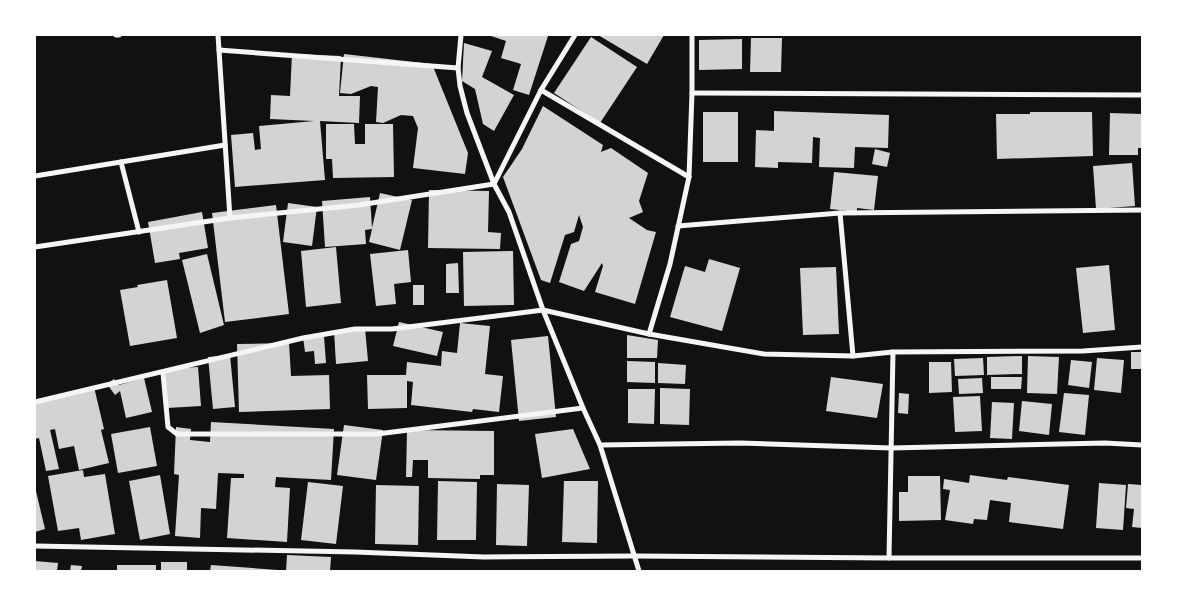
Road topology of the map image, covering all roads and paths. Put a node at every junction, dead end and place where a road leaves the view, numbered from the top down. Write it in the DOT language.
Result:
graph roads {
  1 [pos="218,35"];
  2 [pos="461,35"];
  3 [pos="576,35"];
  4 [pos="692,35"];
  5 [pos="219,50"];
  6 [pos="458,68"];
  7 [pos="541,90"];
  8 [pos="692,93"];
  9 [pos="1142,95"];
  10 [pos="225,145"];
  11 [pos="121,162"];
  12 [pos="35,176"];
  13 [pos="688,177"];
  14 [pos="494,184"];
  15 [pos="1142,210"];
  16 [pos="840,213"];
  17 [pos="230,218"];
  18 [pos="678,226"];
  19 [pos="139,232"];
  20 [pos="35,247"];
  21 [pos="543,310"];
  22 [pos="649,334"];
  23 [pos="1142,347"];
  24 [pos="893,352"];
  25 [pos="853,356"];
  26 [pos="163,373"];
  27 [pos="35,402"];
  28 [pos="582,408"];
  29 [pos="600,445"];
  30 [pos="1142,445"];
  31 [pos="891,448"];
  32 [pos="35,546"];
  33 [pos="634,556"];
  34 [pos="888,558"];
  35 [pos="1142,558"];
  36 [pos="639,571"];
  1 -- 5 [label="street"];
  2 -- 6 [label="street"];
  3 -- 7 [label="street"];
  4 -- 8 [label="street"];
  5 -- 6 [label="street"];
  5 -- 10 [label="street"];
  6 -- 14 [label="street"];
  7 -- 13 [label="street"];
  7 -- 14 [label="street"];
  8 -- 9 [label="street"];
  8 -- 13 [label="street"];
  10 -- 11 [label="street"];
  10 -- 17 [label="street"];
  11 -- 12 [label="street"];
  11 -- 19 [label="street"];
  13 -- 18 [label="street"];
  14 -- 17 [label="street"];
  14 -- 21 [label="street"];
  15 -- 16 [label="street"];
  16 -- 18 [label="street"];
  16 -- 25 [label="street"];
  17 -- 19 [label="street"];
  18 -- 22 [label="street"];
  19 -- 20 [label="street"];
  21 -- 22 [label="street"];
  21 -- 26 [label="street"];
  21 -- 28 [label="street"];
  22 -- 25 [label="street"];
  23 -- 24 [label="street"];
  24 -- 25 [label="street"];
  24 -- 31 [label="street"];
  26 -- 27 [label="street"];
  26 -- 28 [label="street"];
  28 -- 29 [label="street"];
  29 -- 31 [label="street"];
  29 -- 33 [label="street"];
  30 -- 31 [label="street"];
  31 -- 34 [label="street"];
  32 -- 33 [label="street"];
  33 -- 34 [label="street"];
  33 -- 36 [label="street"];
  34 -- 35 [label="street"];
}
